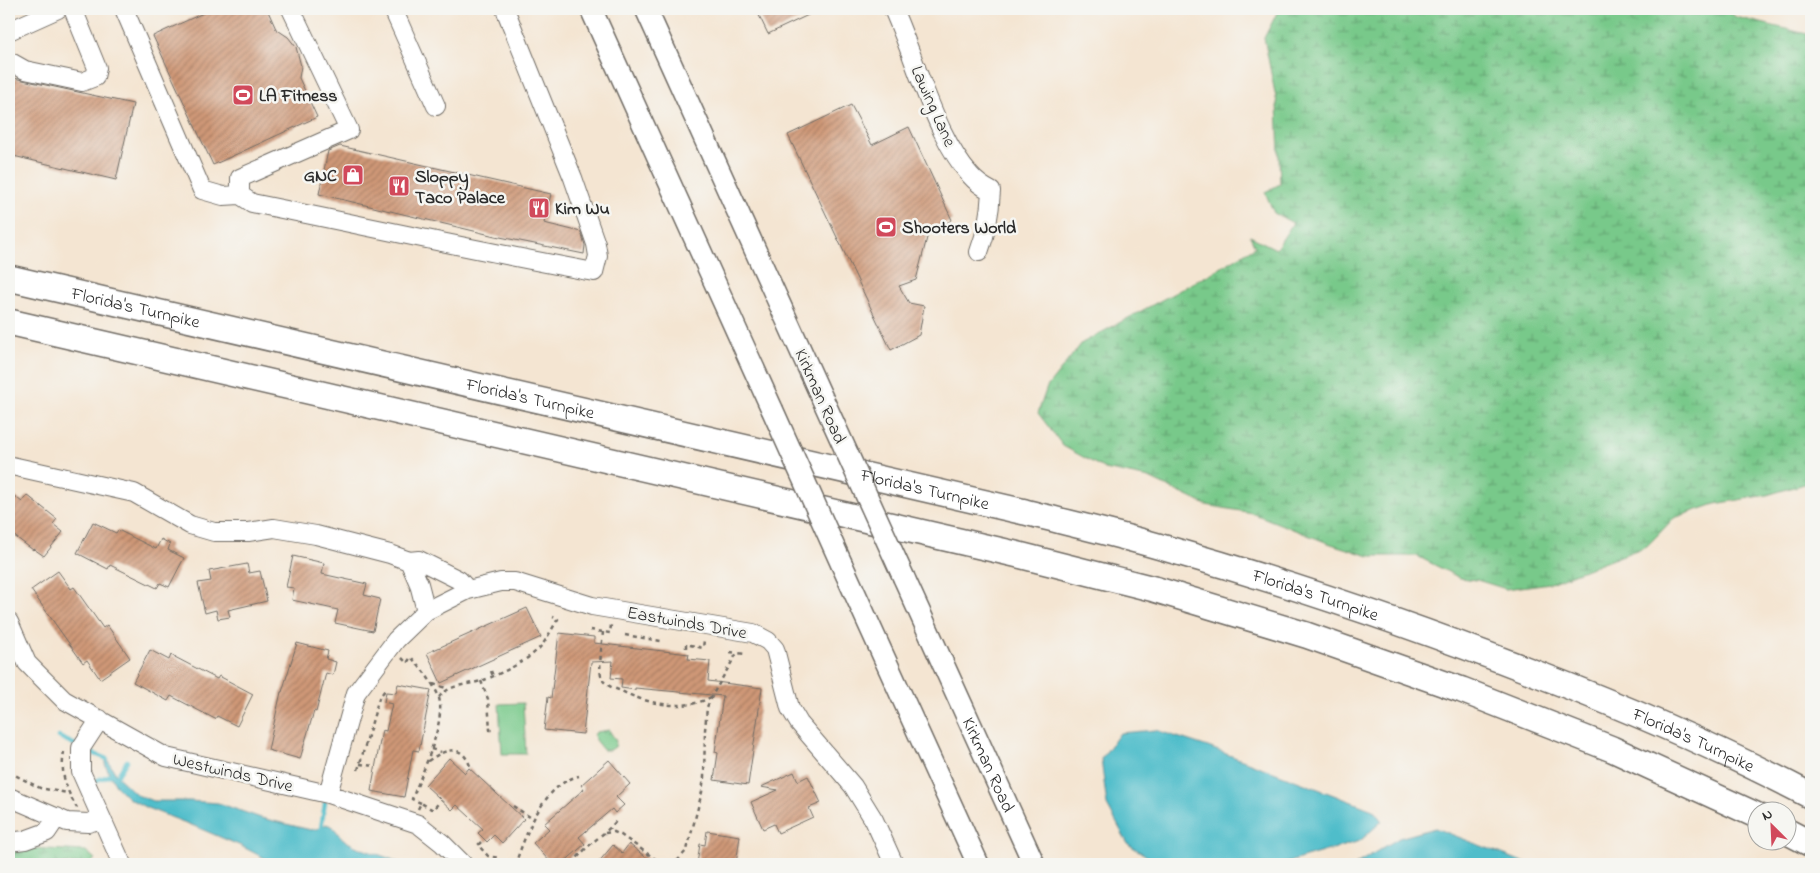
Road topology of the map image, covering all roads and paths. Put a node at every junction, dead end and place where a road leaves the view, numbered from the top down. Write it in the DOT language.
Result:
graph roads {
  1 [pos="58,9"];
  2 [pos="73,9"];
  3 [pos="124,9"];
  4 [pos="291,9"];
  5 [pos="393,9"];
  6 [pos="505,9"];
  7 [pos="591,9"];
  8 [pos="646,9"];
  9 [pos="893,9"];
  10 [pos="9,31"];
  11 [pos="9,62"];
  12 [pos="436,106"];
  13 [pos="240,195"];
  14 [pos="980,252"];
  15 [pos="9,278"];
  16 [pos="9,322"];
  17 [pos="9,467"];
  18 [pos="408,561"];
  19 [pos="468,590"];
  20 [pos="426,611"];
  21 [pos="553,617"];
  22 [pos="613,618"];
  23 [pos="9,622"];
  24 [pos="590,630"];
  25 [pos="603,632"];
  26 [pos="704,634"];
  27 [pos="625,635"];
  28 [pos="661,641"];
  29 [pos="686,648"];
  30 [pos="730,652"];
  31 [pos="737,653"];
  32 [pos="398,654"];
  33 [pos="745,654"];
  34 [pos="490,671"];
  35 [pos="493,676"];
  36 [pos="481,681"];
  37 [pos="431,684"];
  38 [pos="447,689"];
  39 [pos="385,690"];
  40 [pos="439,697"];
  41 [pos="711,697"];
  42 [pos="379,698"];
  43 [pos="384,700"];
  44 [pos="100,719"];
  45 [pos="493,730"];
  46 [pos="431,749"];
  47 [pos="441,752"];
  48 [pos="427,762"];
  49 [pos="360,764"];
  50 [pos="373,766"];
  51 [pos="471,769"];
  52 [pos="358,770"];
  53 [pos="9,772"];
  54 [pos="580,776"];
  55 [pos="68,792"];
  56 [pos="328,794"];
  57 [pos="1811,796"];
  58 [pos="9,797"];
  59 [pos="440,801"];
  60 [pos="421,804"];
  61 [pos="513,806"];
  62 [pos="1748,811"];
  63 [pos="415,815"];
  64 [pos="57,818"];
  65 [pos="102,819"];
  66 [pos="533,819"];
  67 [pos="618,819"];
  68 [pos="605,833"];
  69 [pos="1798,837"];
  70 [pos="9,842"];
  71 [pos="481,842"];
  72 [pos="1811,844"];
  73 [pos="499,858"];
  74 [pos="122,864"];
  75 [pos="463,864"];
  76 [pos="527,864"];
  77 [pos="573,864"];
  78 [pos="662,864"];
  79 [pos="894,864"];
  80 [pos="978,864"];
  81 [pos="1034,864"];
  1 -- 10 [label="street"];
  2 -- 11 [label="street"];
  3 -- 13 [label="street"];
  4 -- 13 [label="street"];
  5 -- 12 [label="street"];
  6 -- 13 [label="street"];
  7 -- 80 [label="main road, bridge"];
  8 -- 81 [label="main road, Kirkman Road, bridge"];
  9 -- 14 [label="street, Lawing Lane"];
  15 -- 57 [label="highway, Florida's Turnpike"];
  16 -- 62 [label="highway"];
  17 -- 18 [label="street"];
  18 -- 19 [label="street"];
  18 -- 20 [label="street"];
  19 -- 20 [label="street, Eastwinds Drive"];
  19 -- 79 [label="street, Eastwinds Drive"];
  20 -- 56 [label="street, Eastwinds Drive"];
  21 -- 35 [label="path"];
  22 -- 25 [label="path"];
  23 -- 44 [label="street, Westwinds Drive"];
  24 -- 25 [label="path"];
  25 -- 41 [label="path"];
  26 -- 29 [label="path"];
  27 -- 28 [label="path"];
  30 -- 31 [label="path"];
  31 -- 33 [label="path"];
  31 -- 41 [label="path"];
  32 -- 37 [label="path"];
  34 -- 35 [label="path"];
  35 -- 36 [label="path"];
  36 -- 38 [label="path"];
  36 -- 45 [label="path"];
  37 -- 38 [label="path"];
  37 -- 40 [label="path"];
  38 -- 40 [label="path"];
  39 -- 42 [label="path"];
  40 -- 46 [label="path"];
  41 -- 78 [label="path"];
  42 -- 43 [label="path"];
  42 -- 49 [label="path"];
  44 -- 56 [label="street, Westwinds Drive"];
  44 -- 65 [label="street"];
  46 -- 47 [label="path"];
  46 -- 48 [label="path"];
  47 -- 48 [label="path"];
  47 -- 51 [label="path"];
  48 -- 60 [label="path"];
  49 -- 50 [label="path"];
  49 -- 52 [label="path"];
  53 -- 55 [label="path"];
  54 -- 66 [label="path"];
  56 -- 75 [label="street, Westwinds Drive"];
  58 -- 64 [label="street"];
  59 -- 60 [label="path"];
  60 -- 63 [label="path"];
  61 -- 66 [label="path"];
  64 -- 65 [label="street"];
  64 -- 70 [label="street"];
  65 -- 74 [label="street"];
  66 -- 76 [label="path"];
  67 -- 68 [label="path"];
  68 -- 77 [label="path"];
  68 -- 78 [label="path"];
  69 -- 72 [label="highway"];
  71 -- 73 [label="path"];
}
